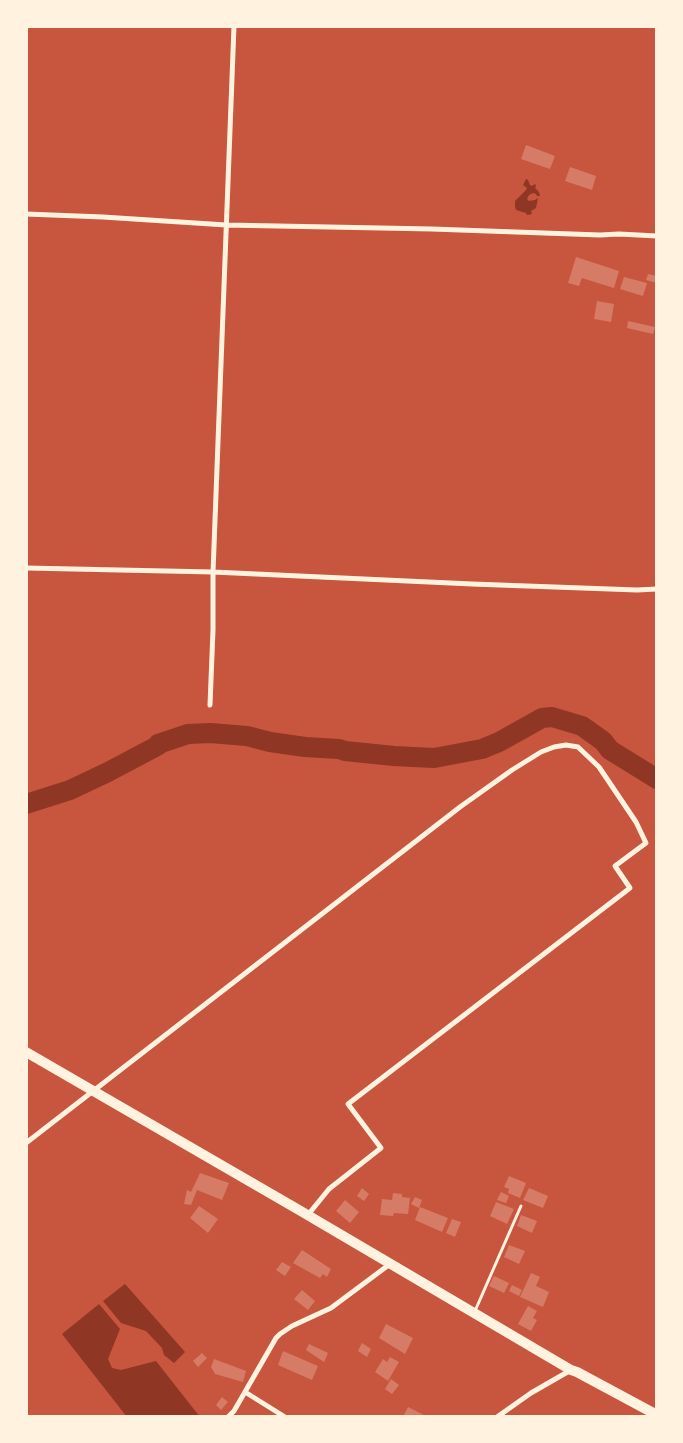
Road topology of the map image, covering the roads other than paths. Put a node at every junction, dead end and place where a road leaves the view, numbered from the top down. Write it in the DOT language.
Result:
graph roads {
  1 [pos="234,26"];
  2 [pos="26,214"];
  3 [pos="226,225"];
  4 [pos="657,236"];
  5 [pos="26,568"];
  6 [pos="213,572"];
  7 [pos="657,589"];
  8 [pos="210,705"];
  9 [pos="26,1052"];
  10 [pos="94,1090"];
  11 [pos="26,1143"];
  12 [pos="521,1206"];
  13 [pos="307,1216"];
  14 [pos="390,1264"];
  15 [pos="474,1313"];
  16 [pos="571,1370"];
  17 [pos="245,1392"];
  18 [pos="657,1415"];
  19 [pos="228,1417"];
  20 [pos="285,1417"];
  21 [pos="497,1417"];
  1 -- 3 [label="street"];
  2 -- 3 [label="street"];
  3 -- 4 [label="street"];
  3 -- 6 [label="street"];
  5 -- 6 [label="street"];
  6 -- 7 [label="street"];
  6 -- 8 [label="street"];
  9 -- 10 [label="main road"];
  10 -- 11 [label="street"];
  10 -- 13 [label="main road"];
  10 -- 13 [label="street"];
  12 -- 15 [label="lane"];
  13 -- 14 [label="main road"];
  14 -- 15 [label="main road"];
  14 -- 17 [label="street"];
  15 -- 16 [label="main road"];
  16 -- 18 [label="main road"];
  16 -- 21 [label="street"];
  17 -- 19 [label="street"];
  17 -- 20 [label="street"];
}
